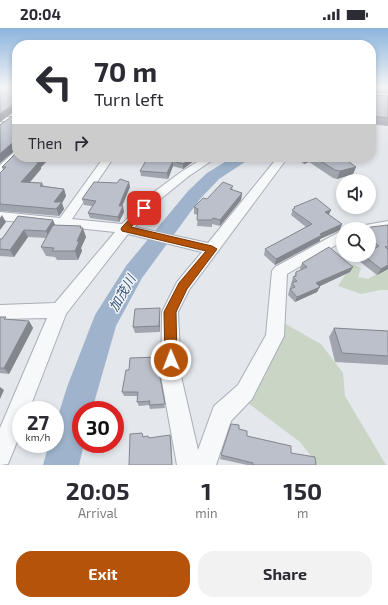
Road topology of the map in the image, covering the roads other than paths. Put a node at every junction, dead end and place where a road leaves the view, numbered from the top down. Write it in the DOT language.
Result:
graph roads {
  1 [pos="12,118"];
  2 [pos="0,119"];
  3 [pos="12,120"];
  4 [pos="0,128"];
  5 [pos="12,159"];
  6 [pos="106,162"];
  7 [pos="204,162"];
  8 [pos="279,162"];
  9 [pos="0,171"];
  10 [pos="0,216"];
  11 [pos="18,218"];
  12 [pos="64,222"];
  13 [pos="388,225"];
  14 [pos="376,227"];
  15 [pos="128,229"];
  16 [pos="9,230"];
  17 [pos="336,238"];
  18 [pos="212,249"];
  19 [pos="59,310"];
  20 [pos="0,312"];
  21 [pos="0,456"];
  22 [pos="189,465"];
  23 [pos="199,465"];
  1 -- 2 [label="street"];
  3 -- 4 [label="street"];
  5 -- 9 [label="street"];
  6 -- 12 [label="street"];
  7 -- 15 [label="street"];
  8 -- 18 [label="street"];
  10 -- 11 [label="street"];
  11 -- 12 [label="street"];
  11 -- 16 [label="street"];
  12 -- 15 [label="street"];
  13 -- 14 [label="street"];
  15 -- 18 [label="street"];
  15 -- 19 [label="street"];
  17 -- 23 [label="street"];
  18 -- 22 [label="street"];
  19 -- 20 [label="street"];
  19 -- 21 [label="street"];
}
